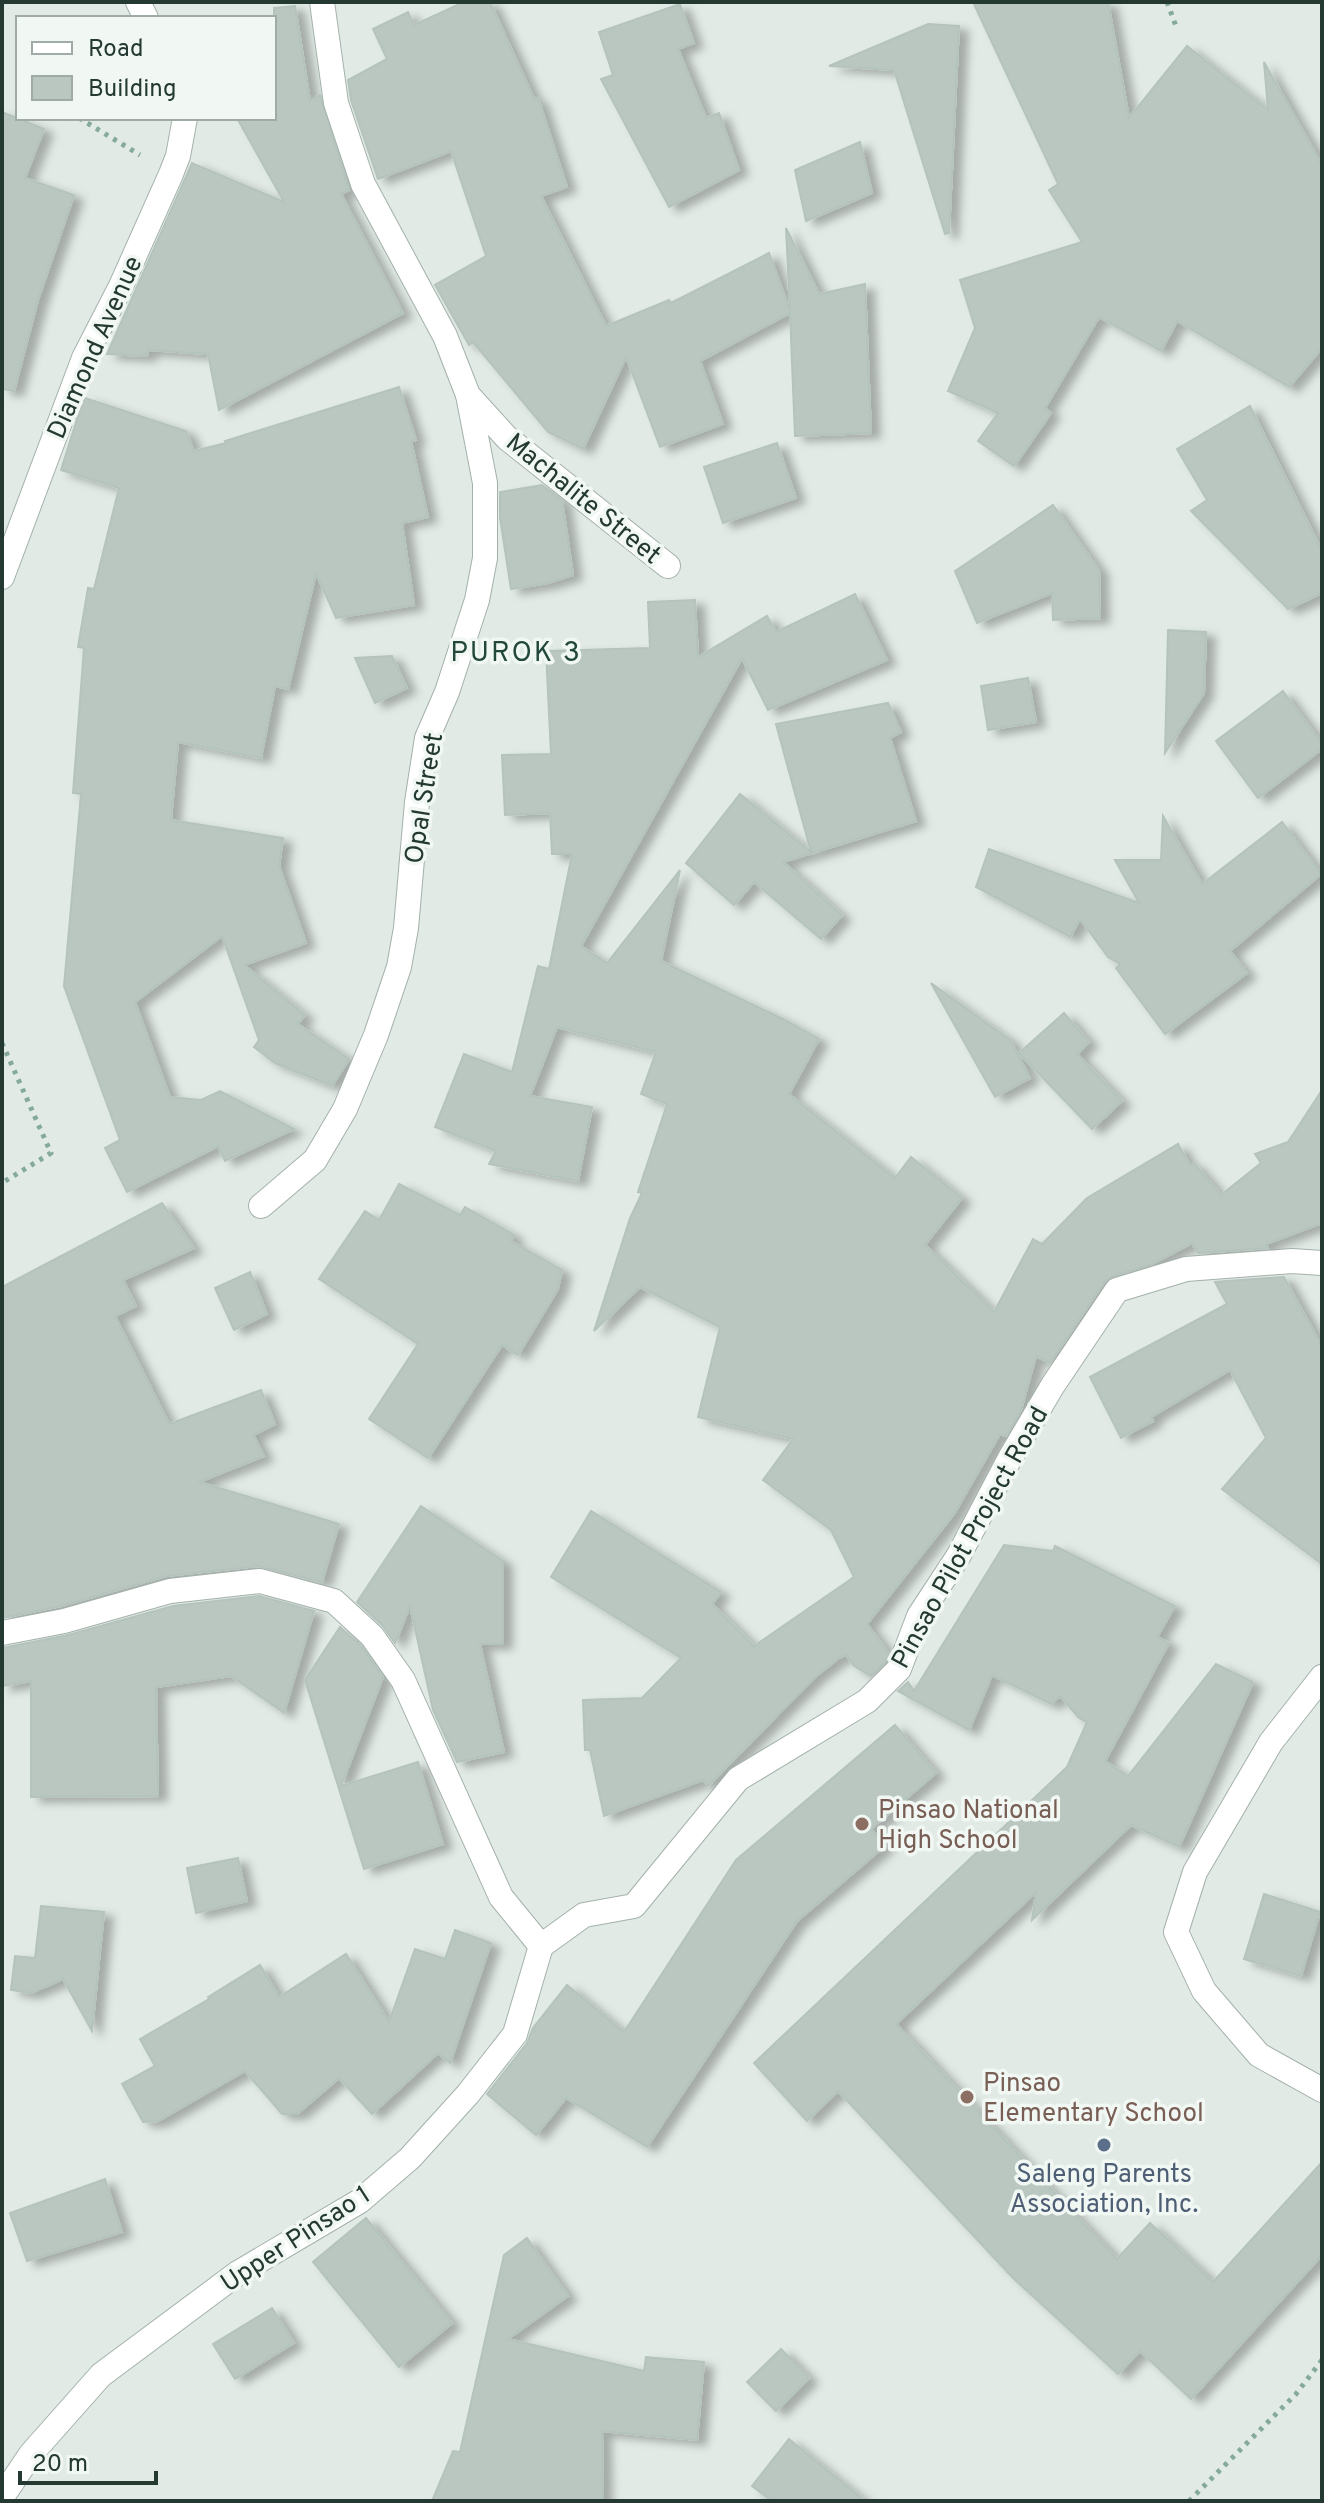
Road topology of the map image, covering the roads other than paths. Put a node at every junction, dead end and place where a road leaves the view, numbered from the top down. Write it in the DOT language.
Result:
graph roads {
  1 [pos="322,2"];
  2 [pos="185,120"];
  3 [pos="468,395"];
  4 [pos="668,566"];
  5 [pos="2,577"];
  6 [pos="261,1206"];
  7 [pos="1322,1263"];
  8 [pos="2,1633"];
  9 [pos="1322,1677"];
  10 [pos="541,1946"];
  11 [pos="1322,2090"];
  12 [pos="2,2497"];
  1 -- 3 [label="street, Opal Street"];
  2 -- 5 [label="street, Diamond Avenue"];
  3 -- 4 [label="street, Machalite Street"];
  3 -- 6 [label="street, Opal Street"];
  7 -- 10 [label="street, Pinsao Pilot Project Road"];
  8 -- 10 [label="street"];
  9 -- 11 [label="street"];
  10 -- 12 [label="street, Upper Pinsao 1"];
}
